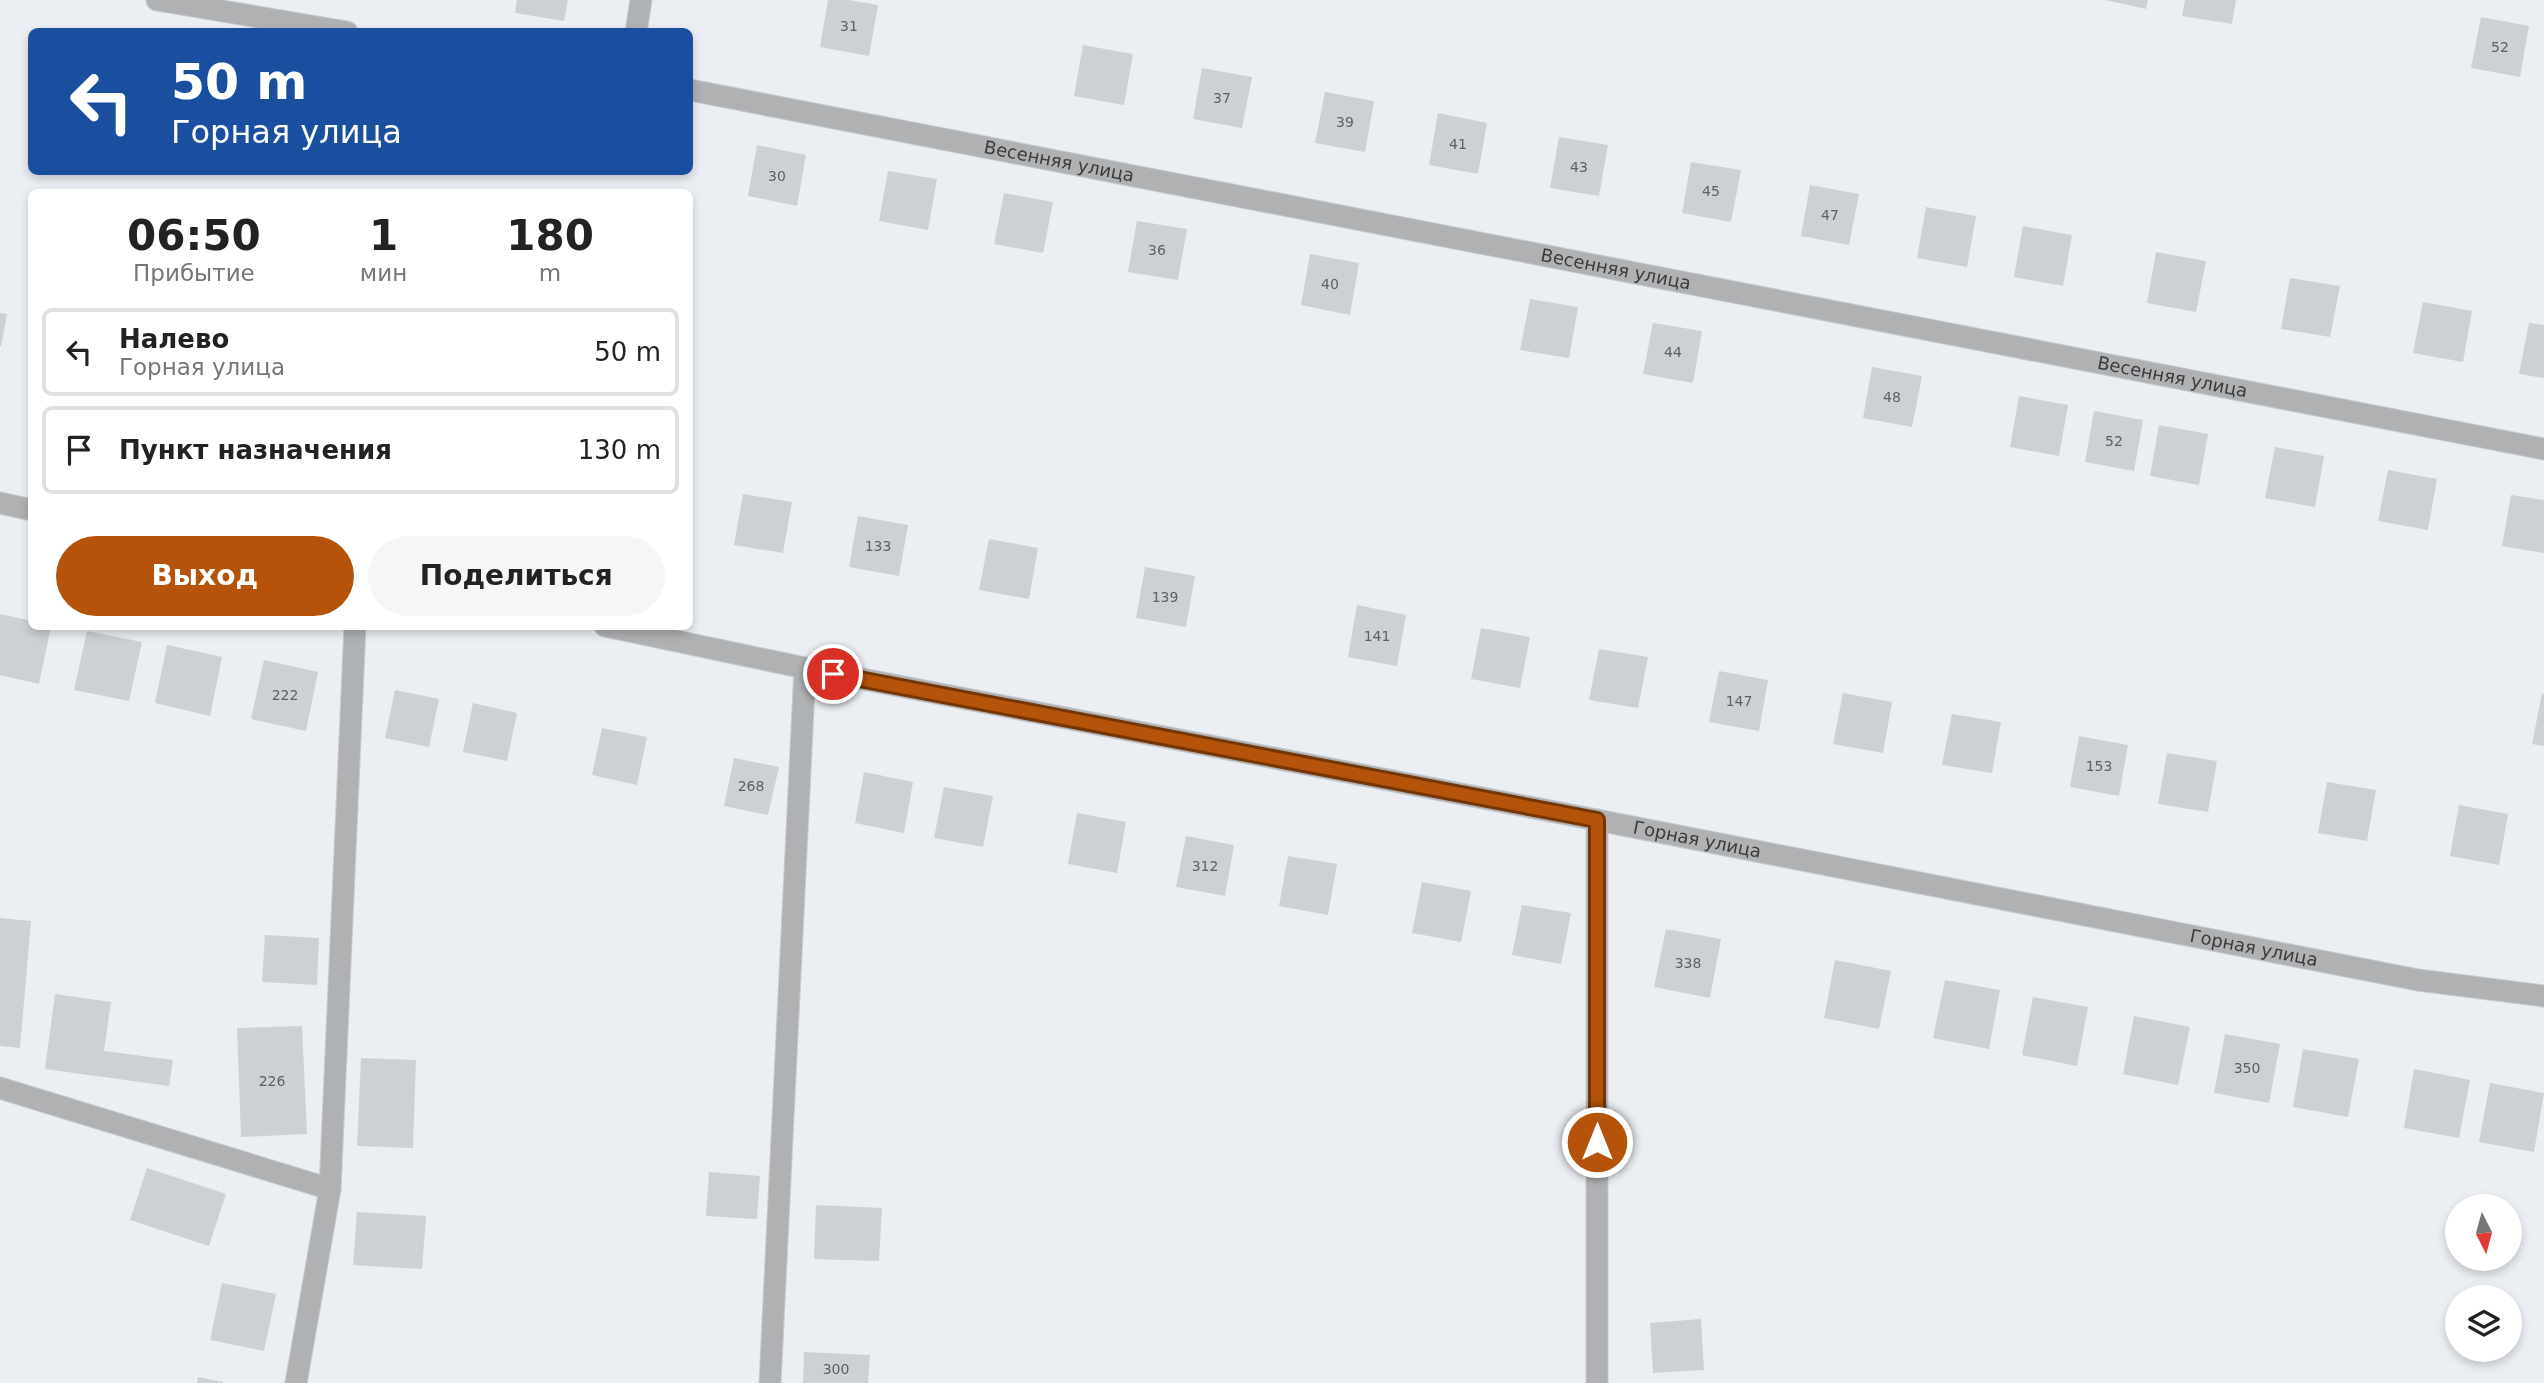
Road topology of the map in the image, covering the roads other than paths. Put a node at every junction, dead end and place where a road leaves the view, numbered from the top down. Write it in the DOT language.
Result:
graph roads {
  1 [pos="158,0"];
  2 [pos="641,0"];
  3 [pos="323,28"];
  4 [pos="637,28"];
  5 [pos="693,91"];
  6 [pos="2544,449"];
  7 [pos="0,503"];
  8 [pos="28,509"];
  9 [pos="355,630"];
  10 [pos="625,630"];
  11 [pos="805,668"];
  12 [pos="1597,820"];
  13 [pos="2544,996"];
  14 [pos="0,1088"];
  15 [pos="330,1189"];
  16 [pos="296,1383"];
  17 [pos="770,1383"];
  18 [pos="1597,1383"];
  1 -- 3 [label="street"];
  2 -- 4 [label="street"];
  5 -- 6 [label="street, Весенняя улица"];
  7 -- 8 [label="street"];
  9 -- 15 [label="street"];
  10 -- 11 [label="street, Горная улица"];
  11 -- 12 [label="street, Горная улица"];
  11 -- 17 [label="street"];
  12 -- 13 [label="street, Горная улица"];
  12 -- 18 [label="street"];
  14 -- 15 [label="street"];
  15 -- 16 [label="street"];
}
